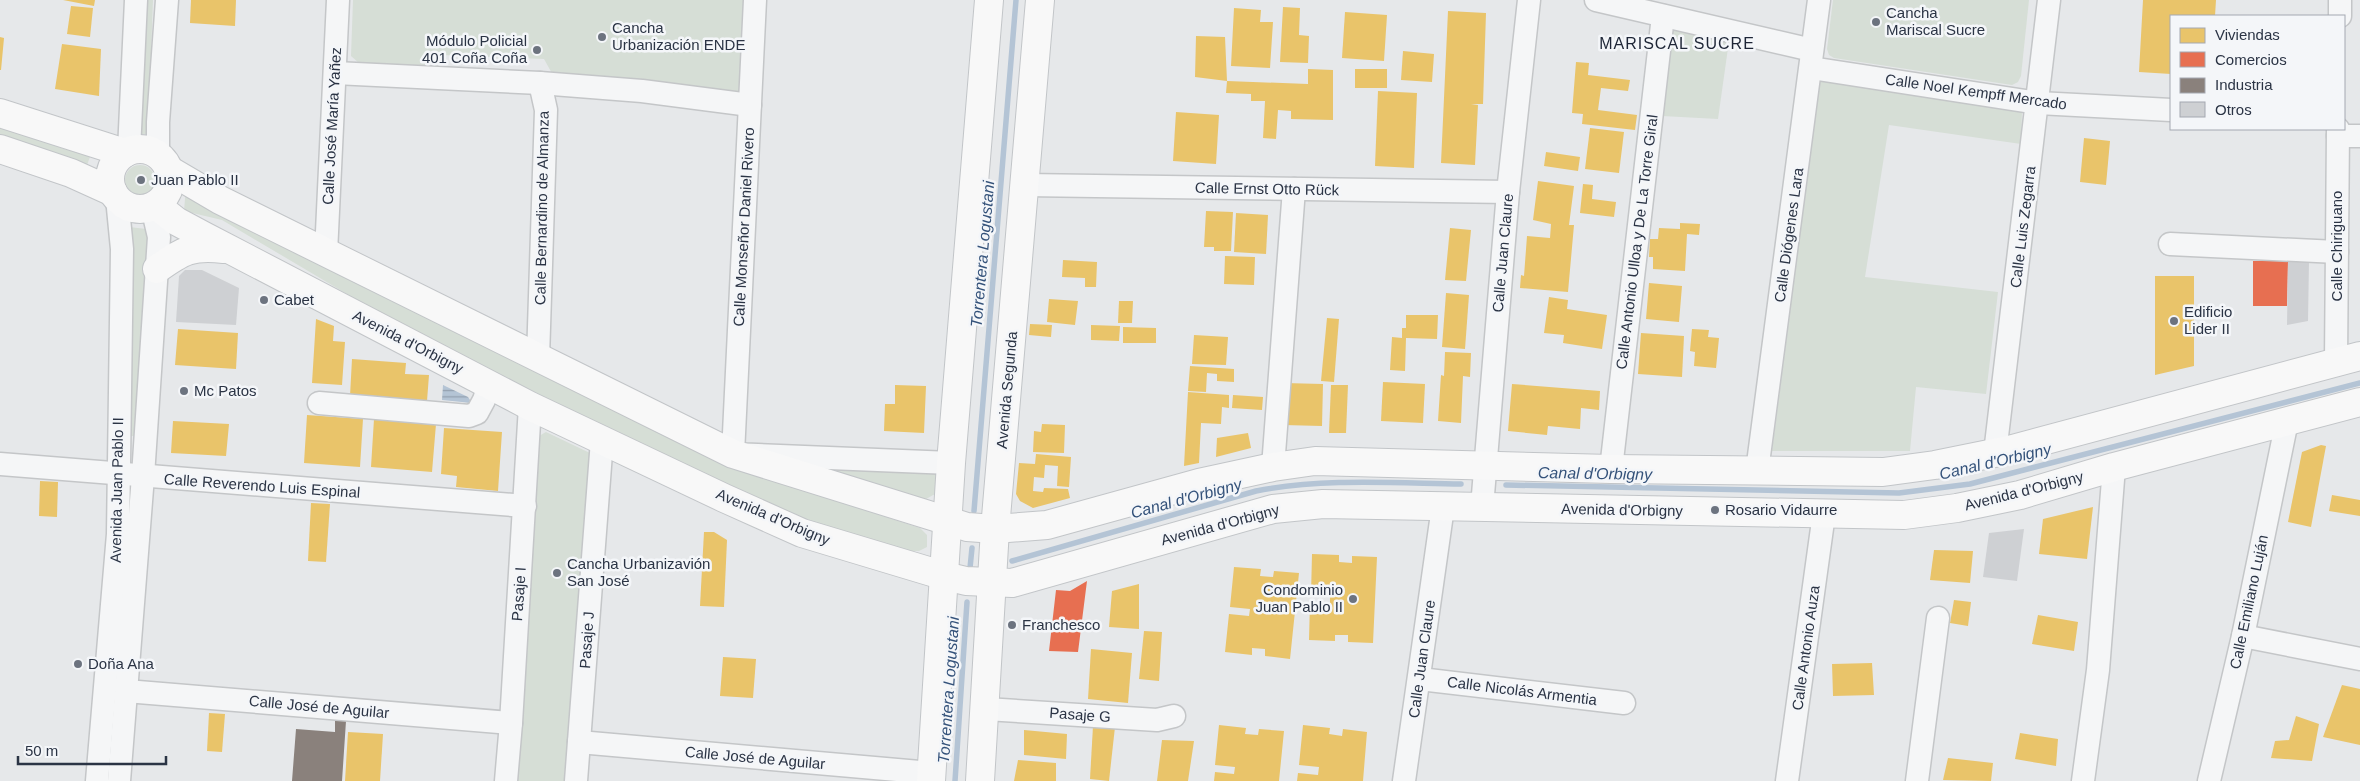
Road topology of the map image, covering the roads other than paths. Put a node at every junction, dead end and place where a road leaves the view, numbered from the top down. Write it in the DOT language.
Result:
graph roads {
  1 [pos="136,0"];
  2 [pos="166,0"];
  3 [pos="338,0"];
  4 [pos="755,0"];
  5 [pos="989,0"];
  6 [pos="1040,0"];
  7 [pos="1529,0"];
  8 [pos="1819,0"];
  9 [pos="2049,0"];
  10 [pos="2340,0"];
  11 [pos="1609,2"];
  12 [pos="2340,15"];
  13 [pos="1663,16"];
  14 [pos="1811,59"];
  15 [pos="336,73"];
  16 [pos="540,83"];
  17 [pos="2038,104"];
  18 [pos="750,105"];
  19 [pos="2170,110"];
  20 [pos="0,113"];
  21 [pos="2338,132"];
  22 [pos="2360,136"];
  23 [pos="0,149"];
  24 [pos="127,152"];
  25 [pos="164,163"];
  26 [pos="1025,185"];
  27 [pos="1294,189"];
  28 [pos="1508,192"];
  29 [pos="115,195"];
  30 [pos="154,206"];
  31 [pos="2170,244"];
  32 [pos="231,250"];
  33 [pos="2337,252"];
  34 [pos="326,253"];
  35 [pos="157,269"];
  36 [pos="538,358"];
  37 [pos="2348,359"];
  38 [pos="489,384"];
  39 [pos="2360,402"];
  40 [pos="319,403"];
  41 [pos="530,406"];
  42 [pos="2287,421"];
  43 [pos="602,440"];
  44 [pos="1995,453"];
  45 [pos="733,454"];
  46 [pos="951,463"];
  47 [pos="0,464"];
  48 [pos="1486,465"];
  49 [pos="1273,467"];
  50 [pos="2114,467"];
  51 [pos="1611,469"];
  52 [pos="1757,470"];
  53 [pos="117,473"];
  54 [pos="143,476"];
  55 [pos="525,506"];
  56 [pos="1443,506"];
  57 [pos="1482,506"];
  58 [pos="1824,514"];
  59 [pos="948,523"];
  60 [pos="995,529"];
  61 [pos="944,576"];
  62 [pos="993,583"];
  63 [pos="1938,618"];
  64 [pos="2243,636"];
  65 [pos="2360,660"];
  66 [pos="1420,679"];
  67 [pos="126,691"];
  68 [pos="1624,703"];
  69 [pos="986,709"];
  70 [pos="1174,716"];
  71 [pos="511,723"];
  72 [pos="580,742"];
  73 [pos="931,777"];
  74 [pos="97,781"];
  75 [pos="119,781"];
  76 [pos="506,781"];
  77 [pos="576,781"];
  78 [pos="980,781"];
  79 [pos="1404,781"];
  80 [pos="1787,781"];
  81 [pos="1917,781"];
  82 [pos="2083,781"];
  83 [pos="2209,781"];
  1 -- 24 [label="street"];
  2 -- 25 [label="street"];
  3 -- 15 [label="street, Calle José María Yañez"];
  4 -- 18 [label="street, Calle Monseñor Daniel Rivero"];
  5 -- 46 [label="main road"];
  6 -- 26 [label="main road, Avenida Segunda"];
  7 -- 28 [label="street, Calle Juan Claure"];
  8 -- 14 [label="street, Calle Diógenes Lara"];
  9 -- 17 [label="street, Calle Luis Zegarra"];
  10 -- 12 [label="street"];
  11 -- 13 [label="street, Calle Noel Kempff Mercado"];
  13 -- 14 [label="street, Calle Noel Kempff Mercado"];
  13 -- 51 [label="street, Calle Antonio Ulloa y De La Torre Giral"];
  14 -- 17 [label="street, Calle Noel Kempff Mercado"];
  14 -- 52 [label="street, Calle Diógenes Lara"];
  15 -- 16 [label="street"];
  15 -- 34 [label="street, Calle José María Yañez"];
  16 -- 18 [label="street"];
  16 -- 36 [label="street, Calle Bernardino de Almanza"];
  17 -- 19 [label="street, Calle Noel Kempff Mercado"];
  17 -- 44 [label="street, Calle Luis Zegarra"];
  18 -- 45 [label="street, Calle Monseñor Daniel Rivero"];
  20 -- 24 [label="main road"];
  21 -- 22 [label="street"];
  21 -- 33 [label="street, Calle Chiriguano"];
  23 -- 29 [label="main road"];
  24 -- 25 [label="main road"];
  24 -- 29 [label="main road"];
  25 -- 30 [label="main road"];
  25 -- 34 [label="main road"];
  26 -- 27 [label="street, Calle Ernst Otto Rück"];
  26 -- 60 [label="main road, Avenida Segunda"];
  27 -- 28 [label="street, Calle Ernst Otto Rück"];
  27 -- 49 [label="street"];
  28 -- 48 [label="street, Calle Juan Claure"];
  29 -- 30 [label="main road"];
  29 -- 53 [label="street, Avenida Juan Pablo II"];
  30 -- 32 [label="main road, Avenida d'Orbigny"];
  30 -- 35 [label="street, Avenida Juan Pablo II"];
  31 -- 33 [label="street"];
  32 -- 35 [label="main road"];
  32 -- 38 [label="main road, Avenida d'Orbigny"];
  33 -- 37 [label="street, Calle Chiriguano"];
  34 -- 36 [label="main road"];
  35 -- 54 [label="street, Avenida Juan Pablo II"];
  36 -- 45 [label="main road"];
  37 -- 44 [label="main road"];
  38 -- 40 [label="street"];
  38 -- 41 [label="main road, Avenida d'Orbigny"];
  39 -- 42 [label="main road, Avenida d'Orbigny"];
  41 -- 43 [label="main road, Avenida d'Orbigny"];
  41 -- 55 [label="street, Pasaje I"];
  42 -- 50 [label="main road, Avenida d'Orbigny"];
  42 -- 64 [label="street, Calle Emiliano Luján"];
  43 -- 61 [label="main road, Avenida d'Orbigny"];
  43 -- 72 [label="street, Pasaje J"];
  44 -- 52 [label="main road"];
  45 -- 46 [label="street"];
  45 -- 59 [label="main road"];
  46 -- 59 [label="main road"];
  47 -- 53 [label="street, Calle Reverendo Luis Espinal"];
  48 -- 49 [label="main road"];
  48 -- 51 [label="main road"];
  48 -- 57 [label="street, Calle Juan Claure"];
  49 -- 60 [label="main road"];
  50 -- 58 [label="main road, Avenida d'Orbigny"];
  50 -- 82 [label="street"];
  51 -- 52 [label="main road"];
  53 -- 54 [label="street, Calle Reverendo Luis Espinal"];
  53 -- 74 [label="street, Avenida Juan Pablo II"];
  54 -- 55 [label="street, Calle Reverendo Luis Espinal"];
  54 -- 67 [label="street, Avenida Juan Pablo II"];
  55 -- 71 [label="street, Pasaje I"];
  56 -- 57 [label="main road, Avenida d'Orbigny"];
  56 -- 62 [label="main road, Avenida d'Orbigny"];
  56 -- 66 [label="street, Calle Juan Claure"];
  57 -- 58 [label="main road, Avenida d'Orbigny"];
  58 -- 80 [label="street, Calle Antonio Auza"];
  59 -- 60 [label="main road"];
  59 -- 61 [label="main road"];
  60 -- 62 [label="main road, Avenida Segunda"];
  61 -- 62 [label="main road, Avenida d'Orbigny"];
  61 -- 73 [label="main road"];
  62 -- 69 [label="main road, Avenida Segunda"];
  63 -- 81 [label="street"];
  64 -- 65 [label="street"];
  64 -- 83 [label="street, Calle Emiliano Luján"];
  66 -- 68 [label="street, Calle Nicolás Armentia"];
  66 -- 79 [label="street, Calle Juan Claure"];
  67 -- 71 [label="street, Calle José de Aguilar"];
  67 -- 75 [label="street, Avenida Juan Pablo II"];
  69 -- 70 [label="street, Pasaje G"];
  69 -- 78 [label="main road, Avenida Segunda"];
  71 -- 76 [label="street, Pasaje I"];
  72 -- 73 [label="street, Calle José de Aguilar"];
  72 -- 77 [label="street, Pasaje J"];
}
